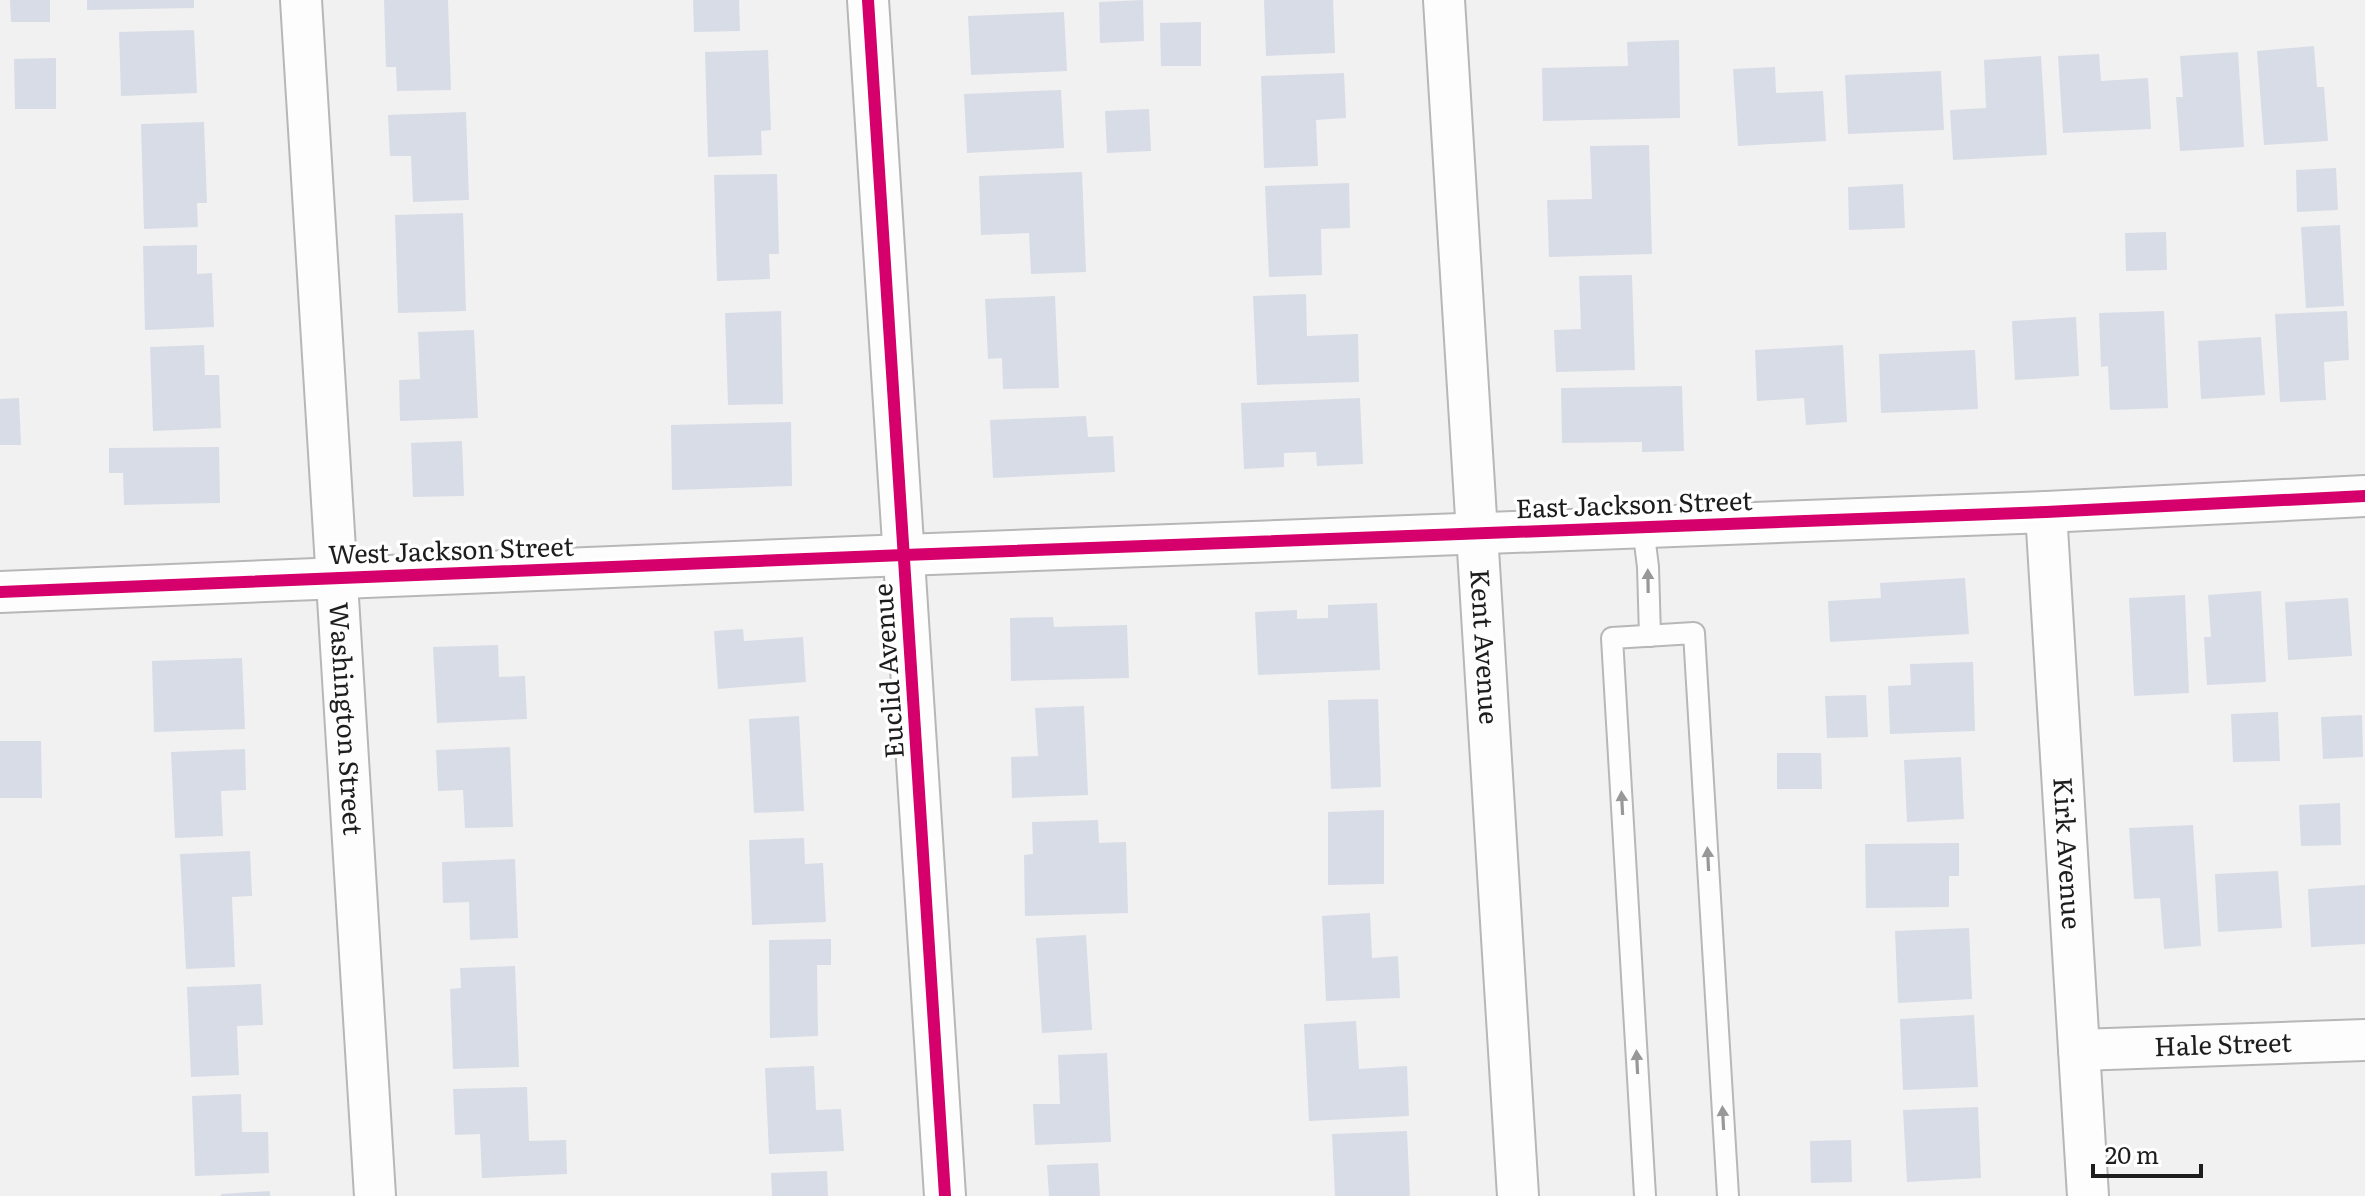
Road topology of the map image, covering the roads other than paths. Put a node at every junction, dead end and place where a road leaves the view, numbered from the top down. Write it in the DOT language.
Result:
graph roads {
  1 [pos="301,0"];
  2 [pos="868,0"];
  3 [pos="1444,0"];
  4 [pos="2365,496"];
  5 [pos="2046,512"];
  6 [pos="1643,527"];
  7 [pos="1478,533"];
  8 [pos="904,555"];
  9 [pos="337,578"];
  10 [pos="0,592"];
  11 [pos="1650,636"];
  12 [pos="2365,1040"];
  13 [pos="2079,1050"];
  14 [pos="375,1196"];
  15 [pos="945,1196"];
  16 [pos="1518,1196"];
  17 [pos="1645,1196"];
  18 [pos="1728,1196"];
  19 [pos="2088,1196"];
  1 -- 9 [label="street, Washington Street"];
  2 -- 8 [label="street, Euclid Avenue"];
  3 -- 7 [label="street, Kent Avenue"];
  4 -- 5 [label="street, East Jackson Street"];
  5 -- 6 [label="street, East Jackson Street"];
  5 -- 13 [label="street, Kirk Avenue"];
  6 -- 7 [label="street, East Jackson Street"];
  11 -- 6 [label="lane, one-way"];
  7 -- 8 [label="street, East Jackson Street"];
  7 -- 16 [label="street, Kent Avenue"];
  8 -- 9 [label="street, West Jackson Street"];
  8 -- 15 [label="street, Euclid Avenue"];
  9 -- 10 [label="street, West Jackson Street"];
  9 -- 14 [label="street, Washington Street"];
  17 -- 11 [label="lane, one-way"];
  18 -- 11 [label="lane, one-way"];
  12 -- 13 [label="street, Hale Street"];
  13 -- 19 [label="street, Kirk Avenue"];
}
